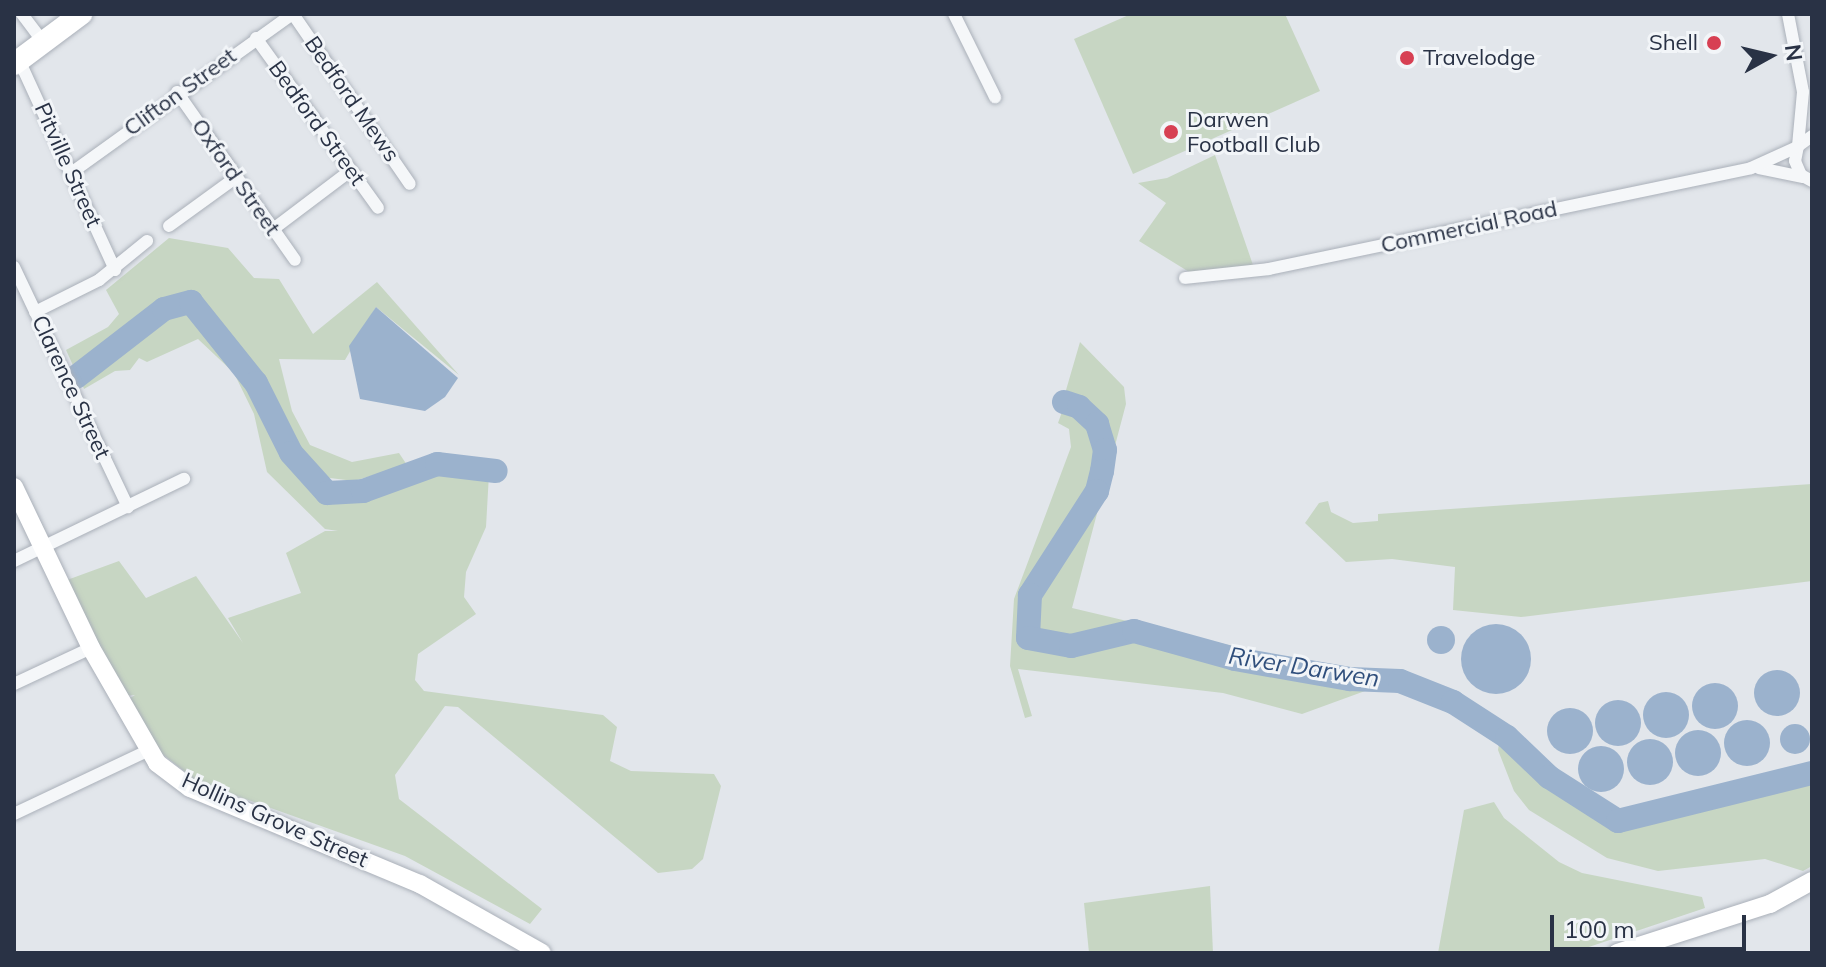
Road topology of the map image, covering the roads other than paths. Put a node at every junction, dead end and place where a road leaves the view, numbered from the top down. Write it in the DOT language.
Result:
graph roads {
  1 [pos="22,14"];
  2 [pos="81,14"];
  3 [pos="293,14"];
  4 [pos="954,14"];
  5 [pos="1788,14"];
  6 [pos="256,38"];
  7 [pos="43,42"];
  8 [pos="17,62"];
  9 [pos="177,92"];
  10 [pos="1803,92"];
  11 [pos="995,97"];
  12 [pos="1812,111"];
  13 [pos="1812,136"];
  14 [pos="1798,146"];
  15 [pos="1751,168"];
  16 [pos="350,171"];
  17 [pos="71,173"];
  18 [pos="235,178"];
  19 [pos="1809,180"];
  20 [pos="410,184"];
  21 [pos="378,208"];
  22 [pos="169,226"];
  23 [pos="272,230"];
  24 [pos="147,241"];
  25 [pos="295,260"];
  26 [pos="14,267"];
  27 [pos="115,270"];
  28 [pos="1185,278"];
  29 [pos="35,312"];
  30 [pos="184,479"];
  31 [pos="14,487"];
  32 [pos="128,507"];
  33 [pos="42,548"];
  34 [pos="14,561"];
  35 [pos="91,648"];
  36 [pos="14,684"];
  37 [pos="147,751"];
  38 [pos="14,814"];
  39 [pos="1812,881"];
  40 [pos="542,953"];
  41 [pos="1617,953"];
  1 -- 7 [label="street"];
  2 -- 7 [label="highway"];
  3 -- 6 [label="street, Clifton Street"];
  3 -- 20 [label="street, Bedford Mews"];
  4 -- 11 [label="street"];
  5 -- 10 [label="street"];
  6 -- 9 [label="street, Clifton Street"];
  6 -- 16 [label="street, Bedford Street"];
  7 -- 8 [label="highway"];
  8 -- 17 [label="street, Pitville Street"];
  9 -- 17 [label="street, Clifton Street"];
  9 -- 18 [label="street, Oxford Street"];
  10 -- 12 [label="street"];
  10 -- 14 [label="street"];
  13 -- 14 [label="street, Commercial Road"];
  14 -- 15 [label="street, Commercial Road"];
  14 -- 19 [label="street"];
  15 -- 19 [label="street, Commercial Road"];
  15 -- 28 [label="street, Commercial Road"];
  16 -- 21 [label="street, Bedford Street"];
  16 -- 23 [label="street"];
  17 -- 27 [label="street, Pitville Street"];
  18 -- 22 [label="street"];
  18 -- 23 [label="street, Oxford Street"];
  23 -- 25 [label="street, Oxford Street"];
  24 -- 27 [label="street"];
  26 -- 29 [label="street, Clarence Street"];
  27 -- 29 [label="street"];
  29 -- 32 [label="street, Clarence Street"];
  30 -- 32 [label="street"];
  31 -- 33 [label="street, Hollins Grove Street"];
  32 -- 33 [label="street"];
  33 -- 34 [label="street"];
  33 -- 35 [label="street, Hollins Grove Street"];
  35 -- 36 [label="street"];
  35 -- 37 [label="street, Hollins Grove Street"];
  37 -- 38 [label="street"];
  37 -- 40 [label="street, Hollins Grove Street"];
  39 -- 41 [label="street"];
}
